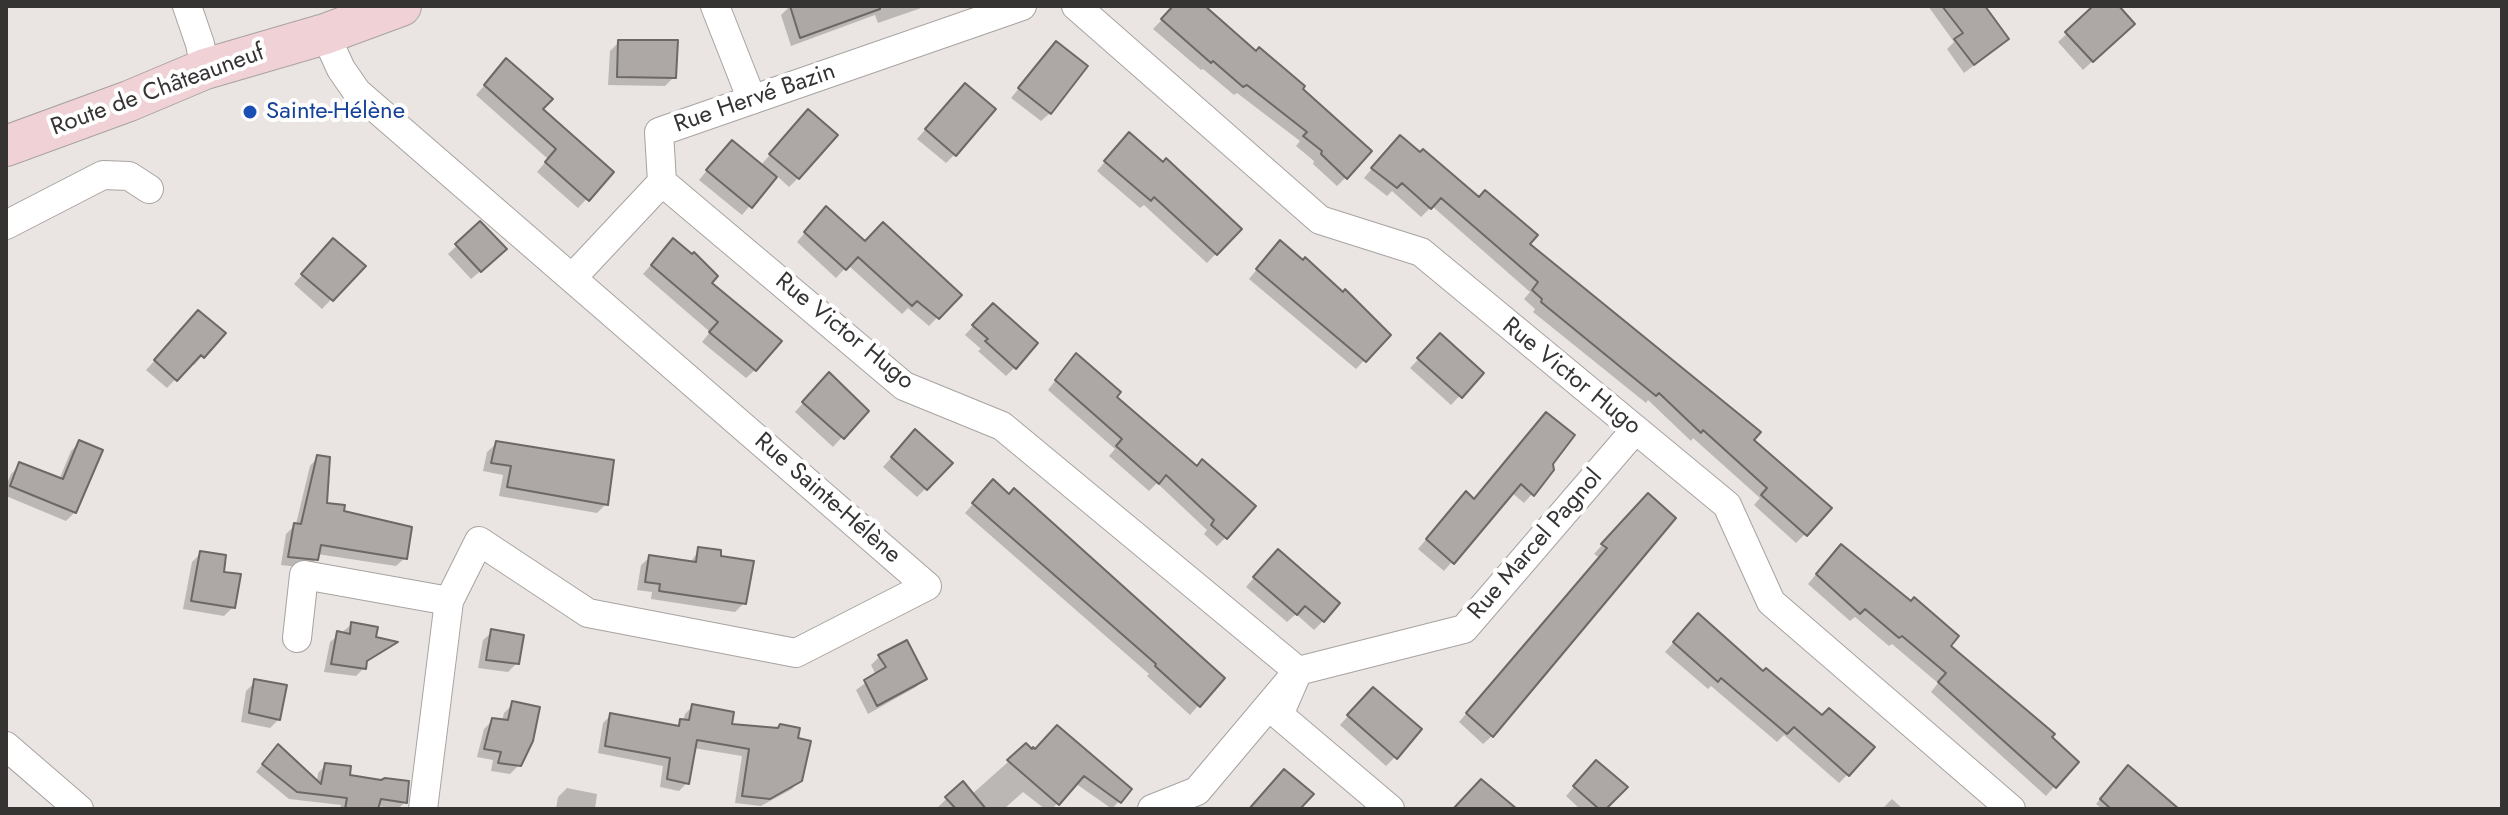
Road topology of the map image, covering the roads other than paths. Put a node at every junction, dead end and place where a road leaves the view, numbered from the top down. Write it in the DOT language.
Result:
graph roads {
  1 [pos="187,6"];
  2 [pos="401,6"];
  3 [pos="715,6"];
  4 [pos="1022,6"];
  5 [pos="1076,6"];
  6 [pos="325,34"];
  7 [pos="205,69"];
  8 [pos="752,100"];
  9 [pos="6,146"];
  10 [pos="662,182"];
  11 [pos="149,189"];
  12 [pos="6,225"];
  13 [pos="572,278"];
  14 [pos="1635,430"];
  15 [pos="449,601"];
  16 [pos="297,638"];
  17 [pos="1298,671"];
  18 [pos="6,746"];
  19 [pos="79,809"];
  20 [pos="423,809"];
  21 [pos="1152,809"];
  22 [pos="1390,809"];
  23 [pos="2011,809"];
  1 -- 7 [label="street"];
  2 -- 6 [label="main road, Route de Châteauneuf"];
  3 -- 8 [label="street"];
  4 -- 8 [label="street, Rue Hervé Bazin"];
  5 -- 14 [label="street, Rue Victor Hugo"];
  6 -- 7 [label="main road, Route de Châteauneuf"];
  6 -- 13 [label="street, Rue Sainte-Hélène"];
  7 -- 9 [label="main road, Route de Châteauneuf"];
  8 -- 10 [label="street, Rue Hervé Bazin"];
  10 -- 13 [label="street"];
  10 -- 17 [label="street, Rue Victor Hugo"];
  11 -- 12 [label="street"];
  13 -- 15 [label="street, Rue Sainte-Hélène"];
  14 -- 17 [label="street, Rue Marcel Pagnol"];
  14 -- 23 [label="street, Rue Victor Hugo"];
  15 -- 16 [label="street"];
  15 -- 20 [label="street, Rue Sainte-Hélène"];
  17 -- 21 [label="street"];
  17 -- 22 [label="street"];
  18 -- 19 [label="street"];
}
